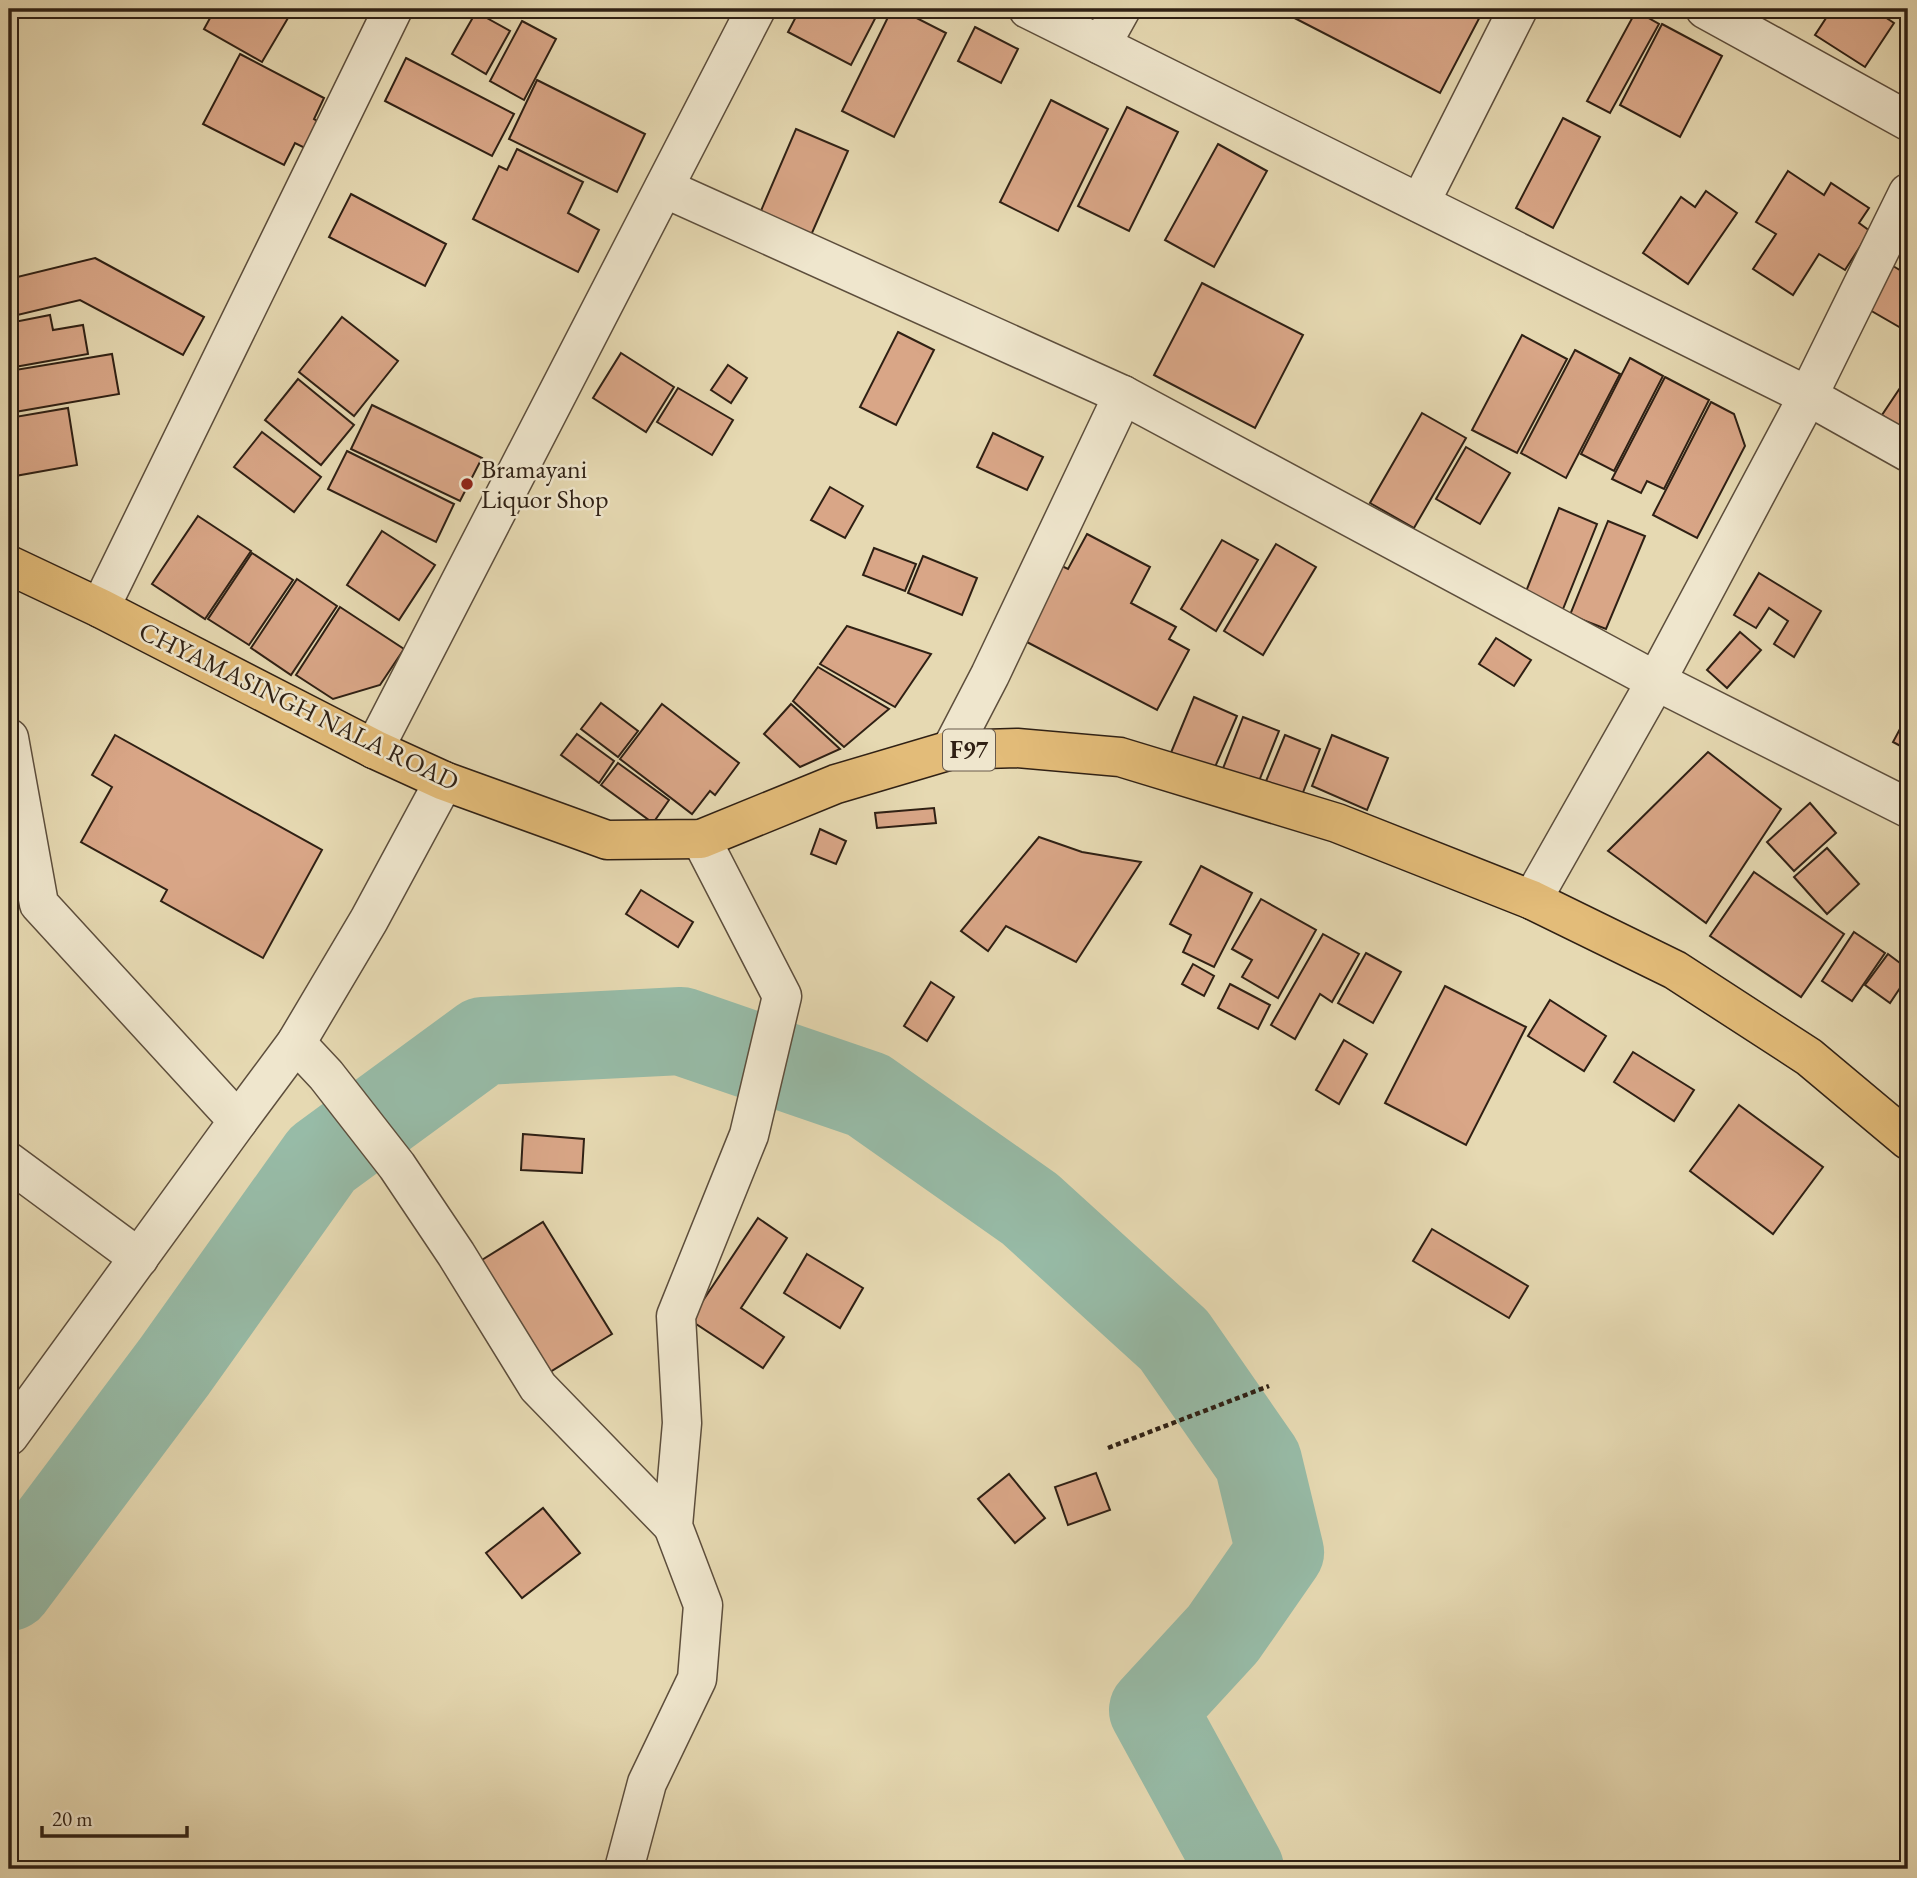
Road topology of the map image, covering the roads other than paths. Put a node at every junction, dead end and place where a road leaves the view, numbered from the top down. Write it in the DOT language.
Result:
graph roads {
  1 [pos="756,9"];
  2 [pos="1028,9"];
  3 [pos="1121,9"];
  4 [pos="1518,9"];
  5 [pos="1705,9"];
  6 [pos="387,11"];
  7 [pos="1101,45"];
  8 [pos="1908,121"];
  9 [pos="664,188"];
  10 [pos="1908,193"];
  11 [pos="1420,203"];
  12 [pos="1123,395"];
  13 [pos="1808,396"];
  14 [pos="1908,452"];
  15 [pos="9,565"];
  16 [pos="100,608"];
  17 [pos="1656,681"];
  18 [pos="9,738"];
  19 [pos="374,749"];
  20 [pos="951,750"];
  21 [pos="444,780"];
  22 [pos="1908,808"];
  23 [pos="701,839"];
  24 [pos="1532,900"];
  25 [pos="296,1042"];
  26 [pos="239,1121"];
  27 [pos="1908,1140"];
  28 [pos="9,1162"];
  29 [pos="139,1258"];
  30 [pos="9,1436"];
  31 [pos="673,1526"];
  32 [pos="624,1869"];
  1 -- 9 [label="street"];
  2 -- 7 [label="street"];
  3 -- 7 [label="street"];
  4 -- 11 [label="street"];
  5 -- 8 [label="street"];
  6 -- 16 [label="street"];
  7 -- 11 [label="street"];
  9 -- 12 [label="street"];
  9 -- 19 [label="street"];
  10 -- 13 [label="street"];
  11 -- 13 [label="street"];
  12 -- 17 [label="street"];
  12 -- 20 [label="street"];
  13 -- 14 [label="street"];
  13 -- 17 [label="street"];
  15 -- 16 [label="main road, CHYAMASINGH NALA ROAD / F97"];
  16 -- 19 [label="main road, CHYAMASINGH NALA ROAD / F97"];
  17 -- 22 [label="street"];
  17 -- 24 [label="street"];
  18 -- 26 [label="street"];
  19 -- 21 [label="main road, CHYAMASINGH NALA ROAD / F97"];
  20 -- 23 [label="main road, CHYAMASINGH NALA ROAD / F97"];
  20 -- 24 [label="main road, CHYAMASINGH NALA ROAD / F97"];
  21 -- 23 [label="main road, CHYAMASINGH NALA ROAD / F97"];
  21 -- 25 [label="street"];
  23 -- 31 [label="street"];
  24 -- 27 [label="main road, CHYAMASINGH NALA ROAD / F97"];
  25 -- 26 [label="street"];
  25 -- 31 [label="street"];
  26 -- 29 [label="street"];
  28 -- 29 [label="street"];
  29 -- 30 [label="street"];
  31 -- 32 [label="street"];
}
